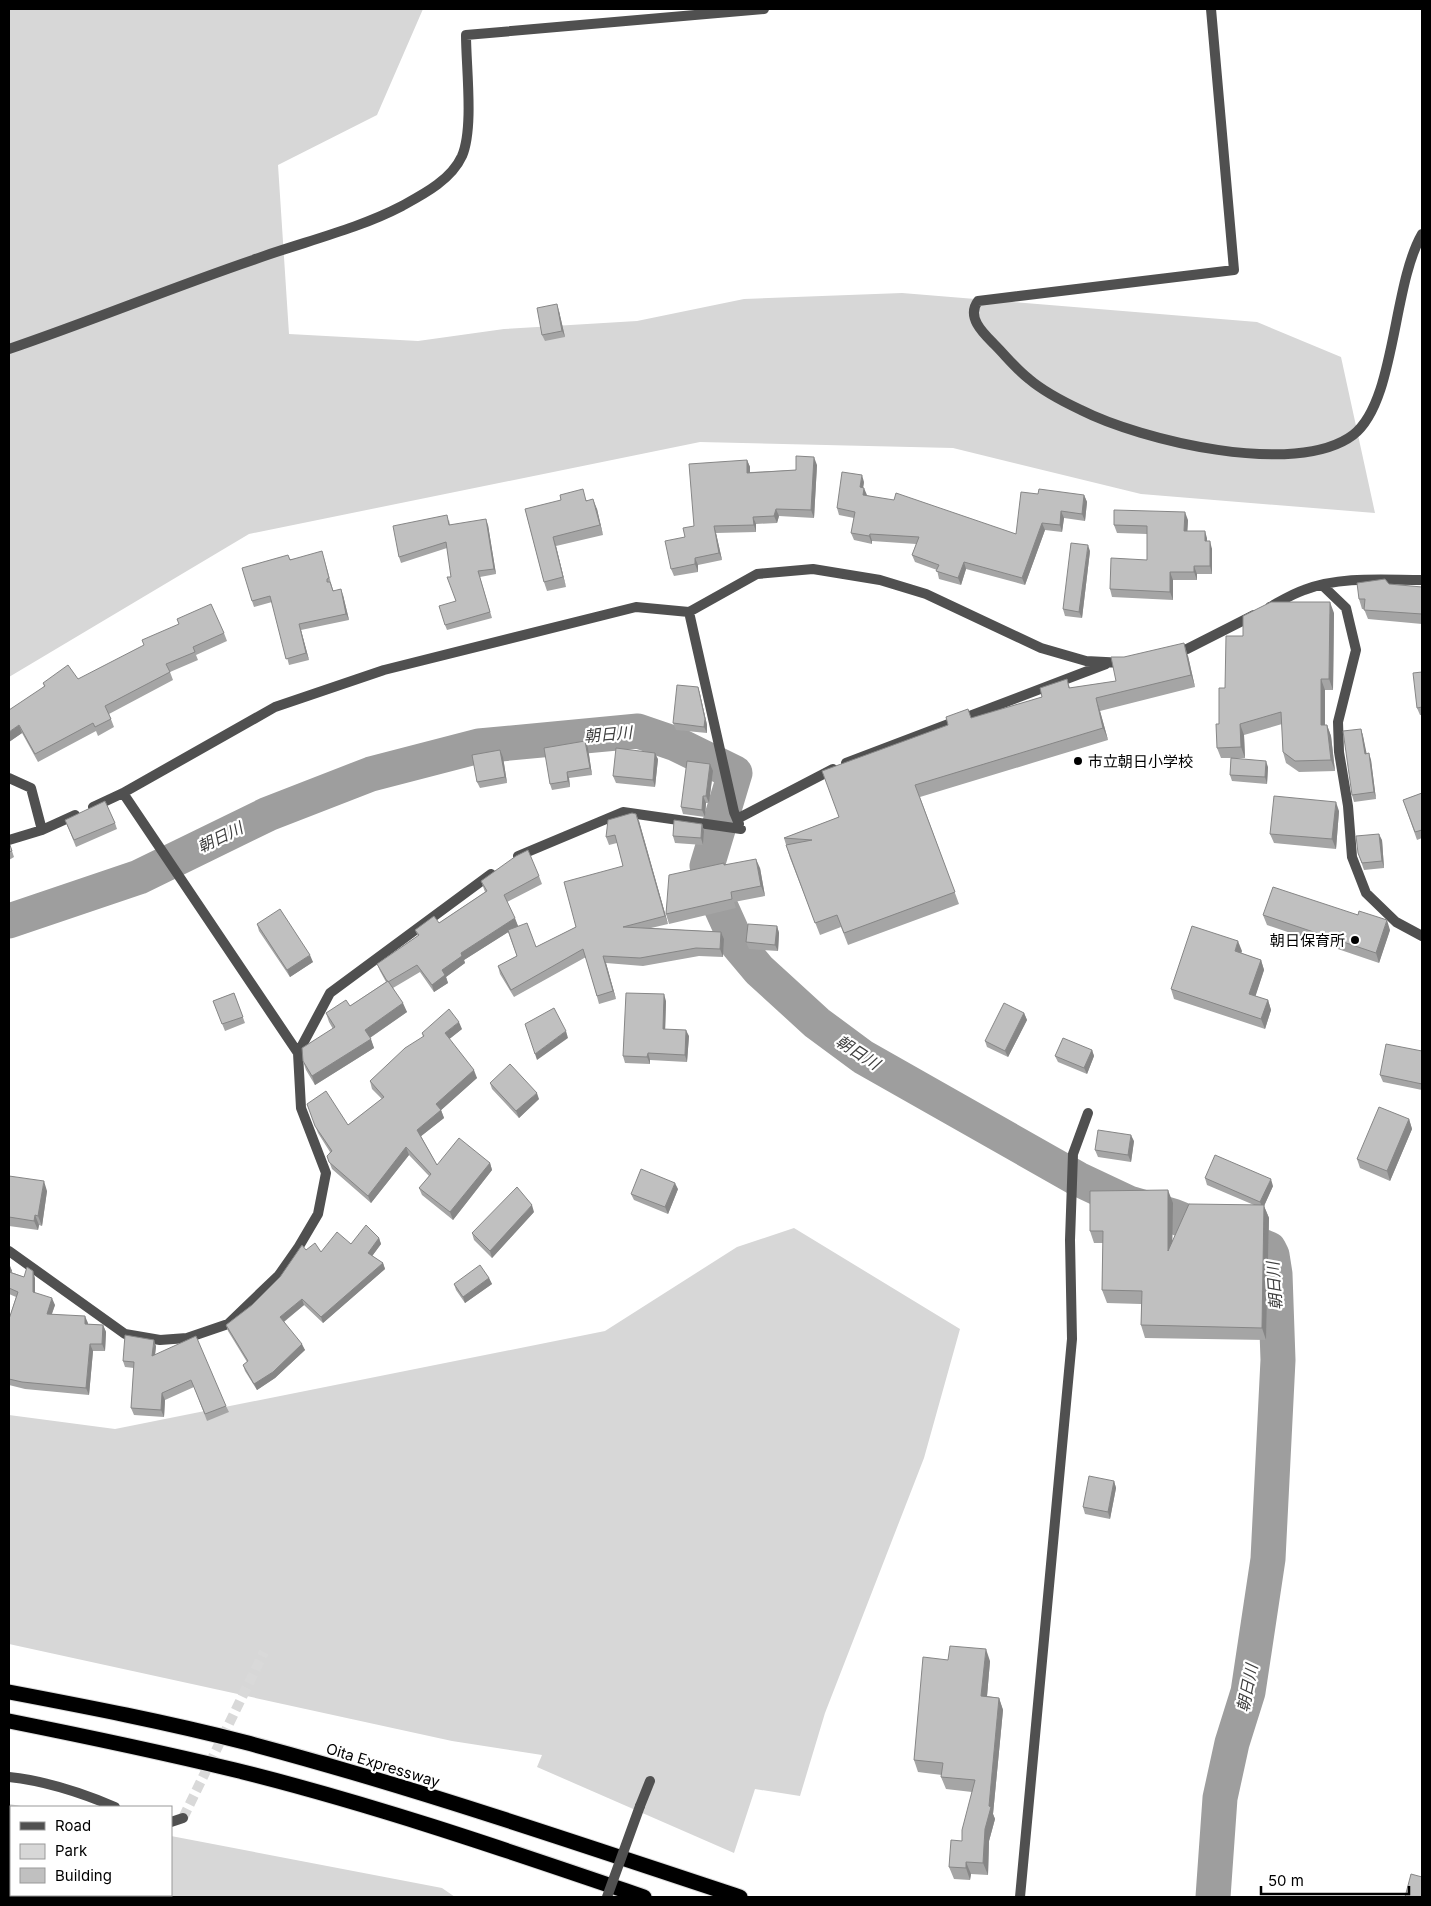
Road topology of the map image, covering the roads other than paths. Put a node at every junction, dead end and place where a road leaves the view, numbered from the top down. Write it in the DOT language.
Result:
graph roads {
  1 [pos="764,9"];
  2 [pos="1211,9"];
  3 [pos="1422,234"];
  4 [pos="9,350"];
  5 [pos="1422,580"];
  6 [pos="1322,585"];
  7 [pos="689,612"];
  8 [pos="1159,655"];
  9 [pos="1114,661"];
  10 [pos="1136,661"];
  11 [pos="9,778"];
  12 [pos="123,793"];
  13 [pos="737,819"];
  14 [pos="42,830"];
  15 [pos="9,840"];
  16 [pos="1422,936"];
  17 [pos="298,1053"];
  18 [pos="1088,1113"];
  19 [pos="9,1251"];
  20 [pos="9,1692"];
  21 [pos="9,1721"];
  22 [pos="9,1777"];
  23 [pos="650,1781"];
  24 [pos="113,1806"];
  25 [pos="183,1818"];
  26 [pos="172,1822"];
  27 [pos="607,1897"];
  28 [pos="644,1897"];
  29 [pos="740,1897"];
  30 [pos="1020,1897"];
  1 -- 4 [label="street"];
  2 -- 3 [label="street"];
  5 -- 6 [label="street"];
  6 -- 8 [label="street"];
  6 -- 16 [label="street"];
  7 -- 9 [label="street"];
  7 -- 12 [label="street"];
  7 -- 13 [label="street"];
  9 -- 10 [label="street"];
  9 -- 13 [label="street"];
  11 -- 14 [label="street"];
  12 -- 14 [label="street"];
  12 -- 17 [label="street"];
  13 -- 17 [label="street"];
  14 -- 15 [label="street"];
  17 -- 19 [label="street"];
  18 -- 30 [label="street"];
  20 -- 29 [label="highway, Oita Expressway"];
  21 -- 28 [label="highway"];
  22 -- 24 [label="street"];
  23 -- 27 [label="street, bridge"];
  25 -- 26 [label="street"];
}
